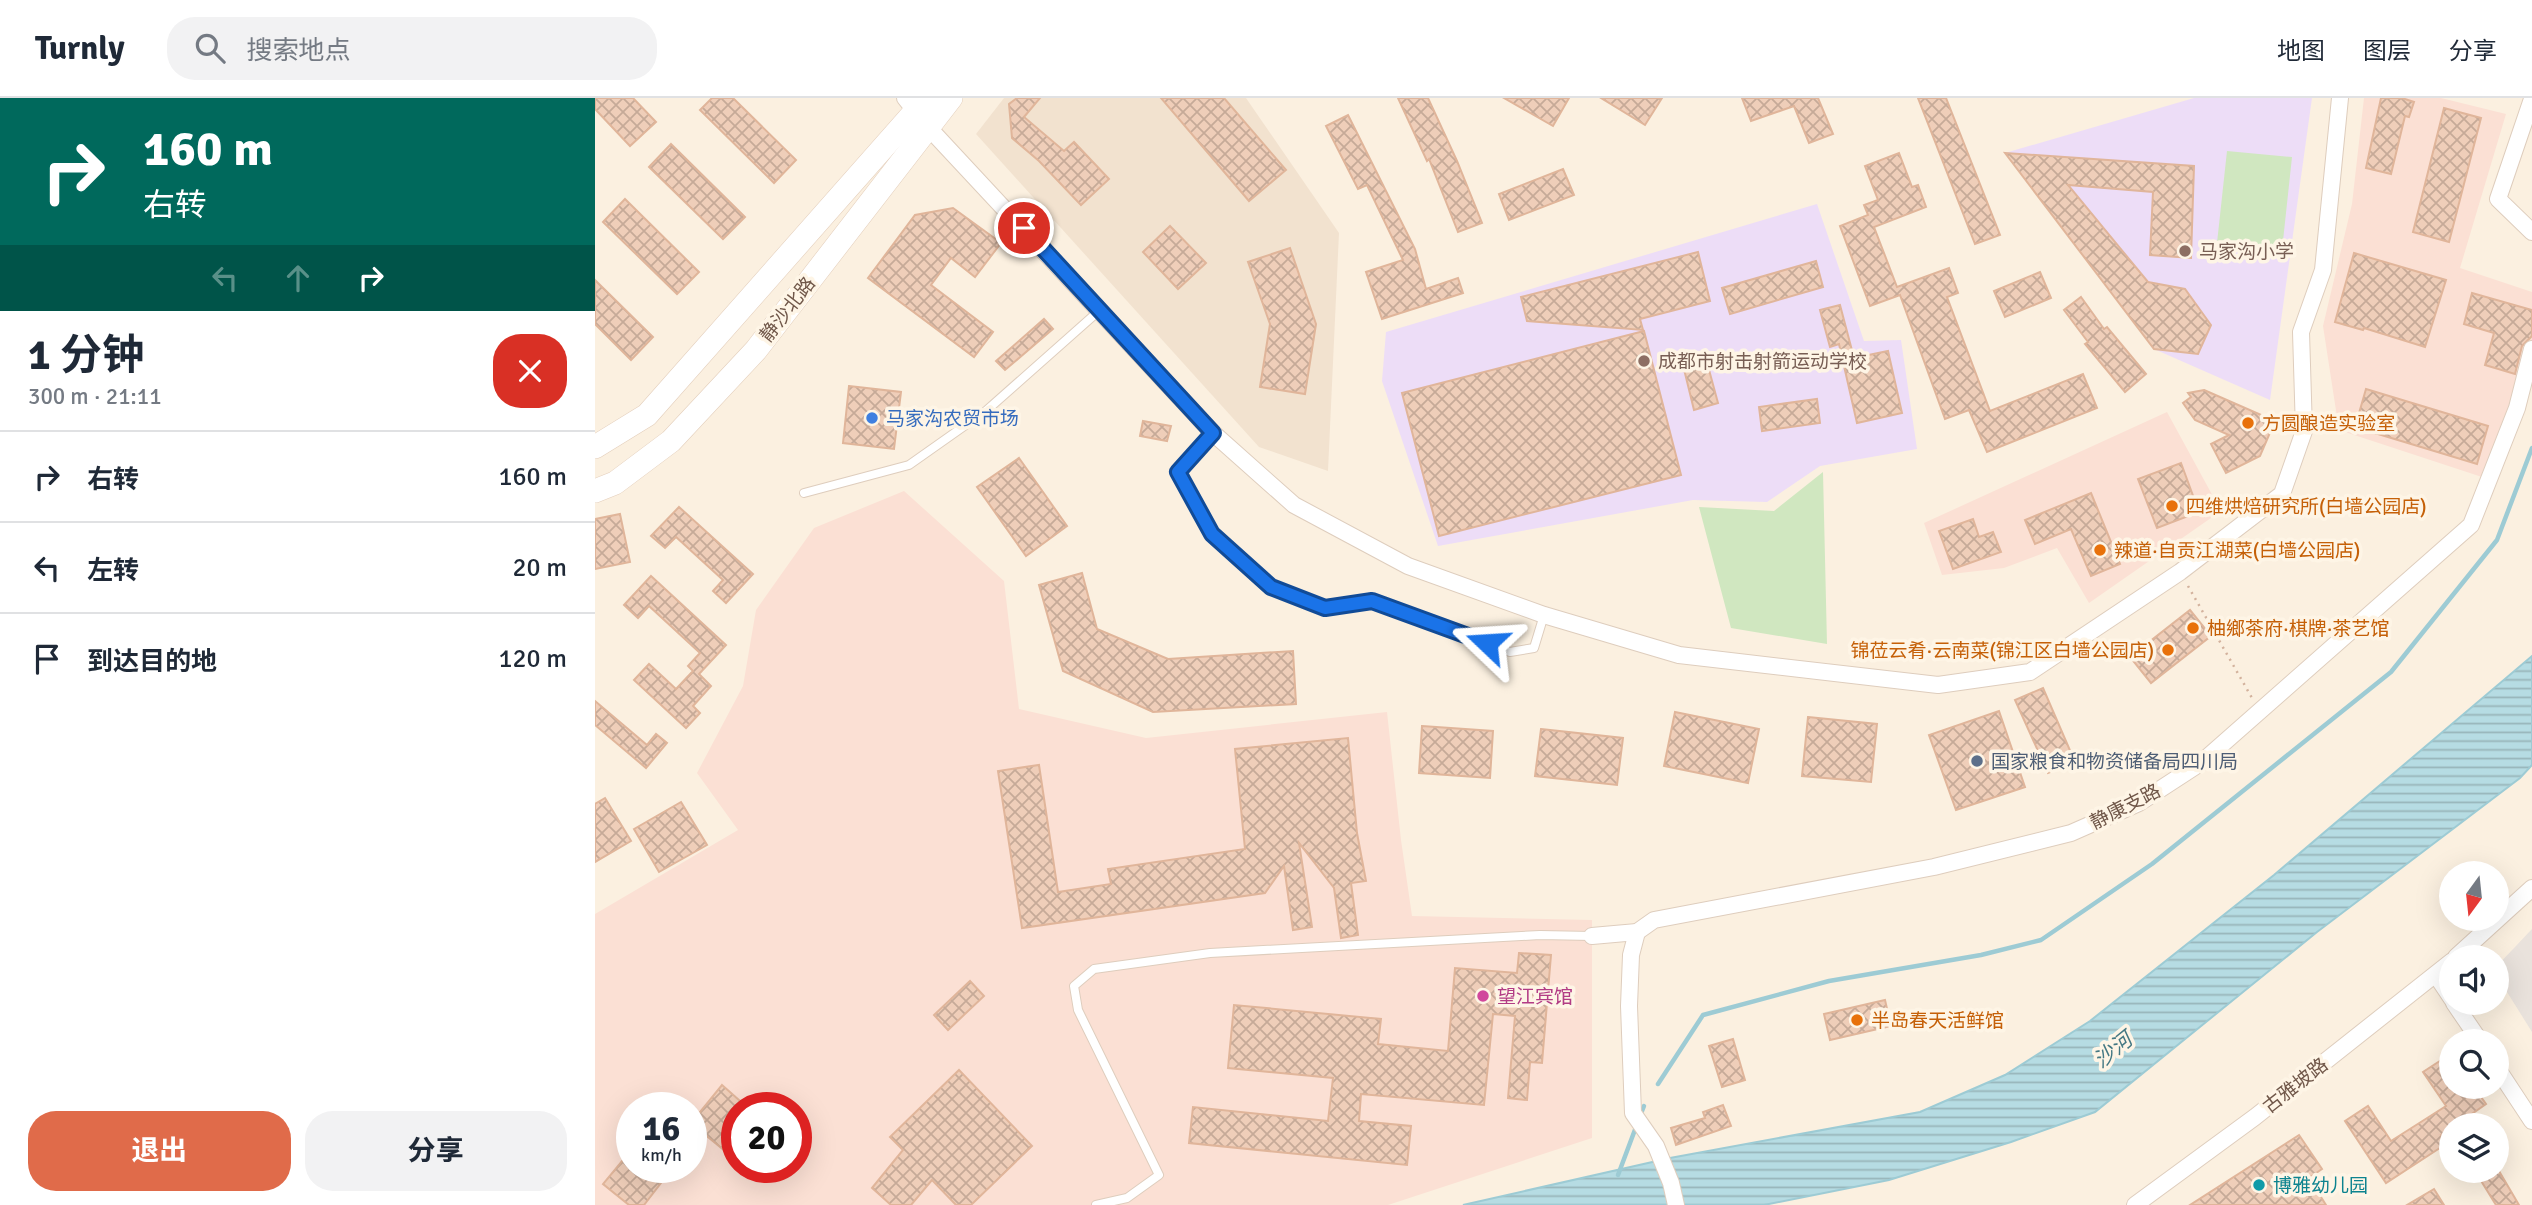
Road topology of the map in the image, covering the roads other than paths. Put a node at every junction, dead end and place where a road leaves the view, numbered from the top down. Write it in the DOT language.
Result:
graph roads {
  1 [pos="951,98"];
  2 [pos="2340,98"];
  3 [pos="2532,99"];
  4 [pos="919,108"];
  5 [pos="2532,232"];
  6 [pos="1101,309"];
  7 [pos="2532,349"];
  8 [pos="1213,433"];
  9 [pos="595,447"];
  10 [pos="595,491"];
  11 [pos="804,493"];
  12 [pos="1544,615"];
  13 [pos="2532,888"];
  14 [pos="1637,932"];
  15 [pos="1592,936"];
  16 [pos="2469,945"];
  17 [pos="2439,972"];
  18 [pos="2436,975"];
  19 [pos="2439,980"];
  20 [pos="2509,1086"];
  21 [pos="2532,1121"];
  22 [pos="1096,1205"];
  23 [pos="1676,1205"];
  24 [pos="2135,1205"];
  1 -- 4 [label="street, 静沙北路"];
  2 -- 12 [label="street"];
  3 -- 5 [label="street"];
  4 -- 6 [label="street"];
  4 -- 9 [label="street, 静沙北路"];
  4 -- 10 [label="street, 静沙北路"];
  6 -- 8 [label="street"];
  6 -- 11 [label="lane"];
  7 -- 14 [label="street, 静康支路"];
  8 -- 12 [label="street"];
  8 -- 12 [label="lane"];
  13 -- 16 [label="street"];
  14 -- 15 [label="street, 静康支路"];
  14 -- 23 [label="street"];
  15 -- 22 [label="lane"];
  17 -- 18 [label="street, 古雅坡路"];
  18 -- 19 [label="street"];
  18 -- 24 [label="street, 古雅坡路"];
  20 -- 21 [label="street"];
}
